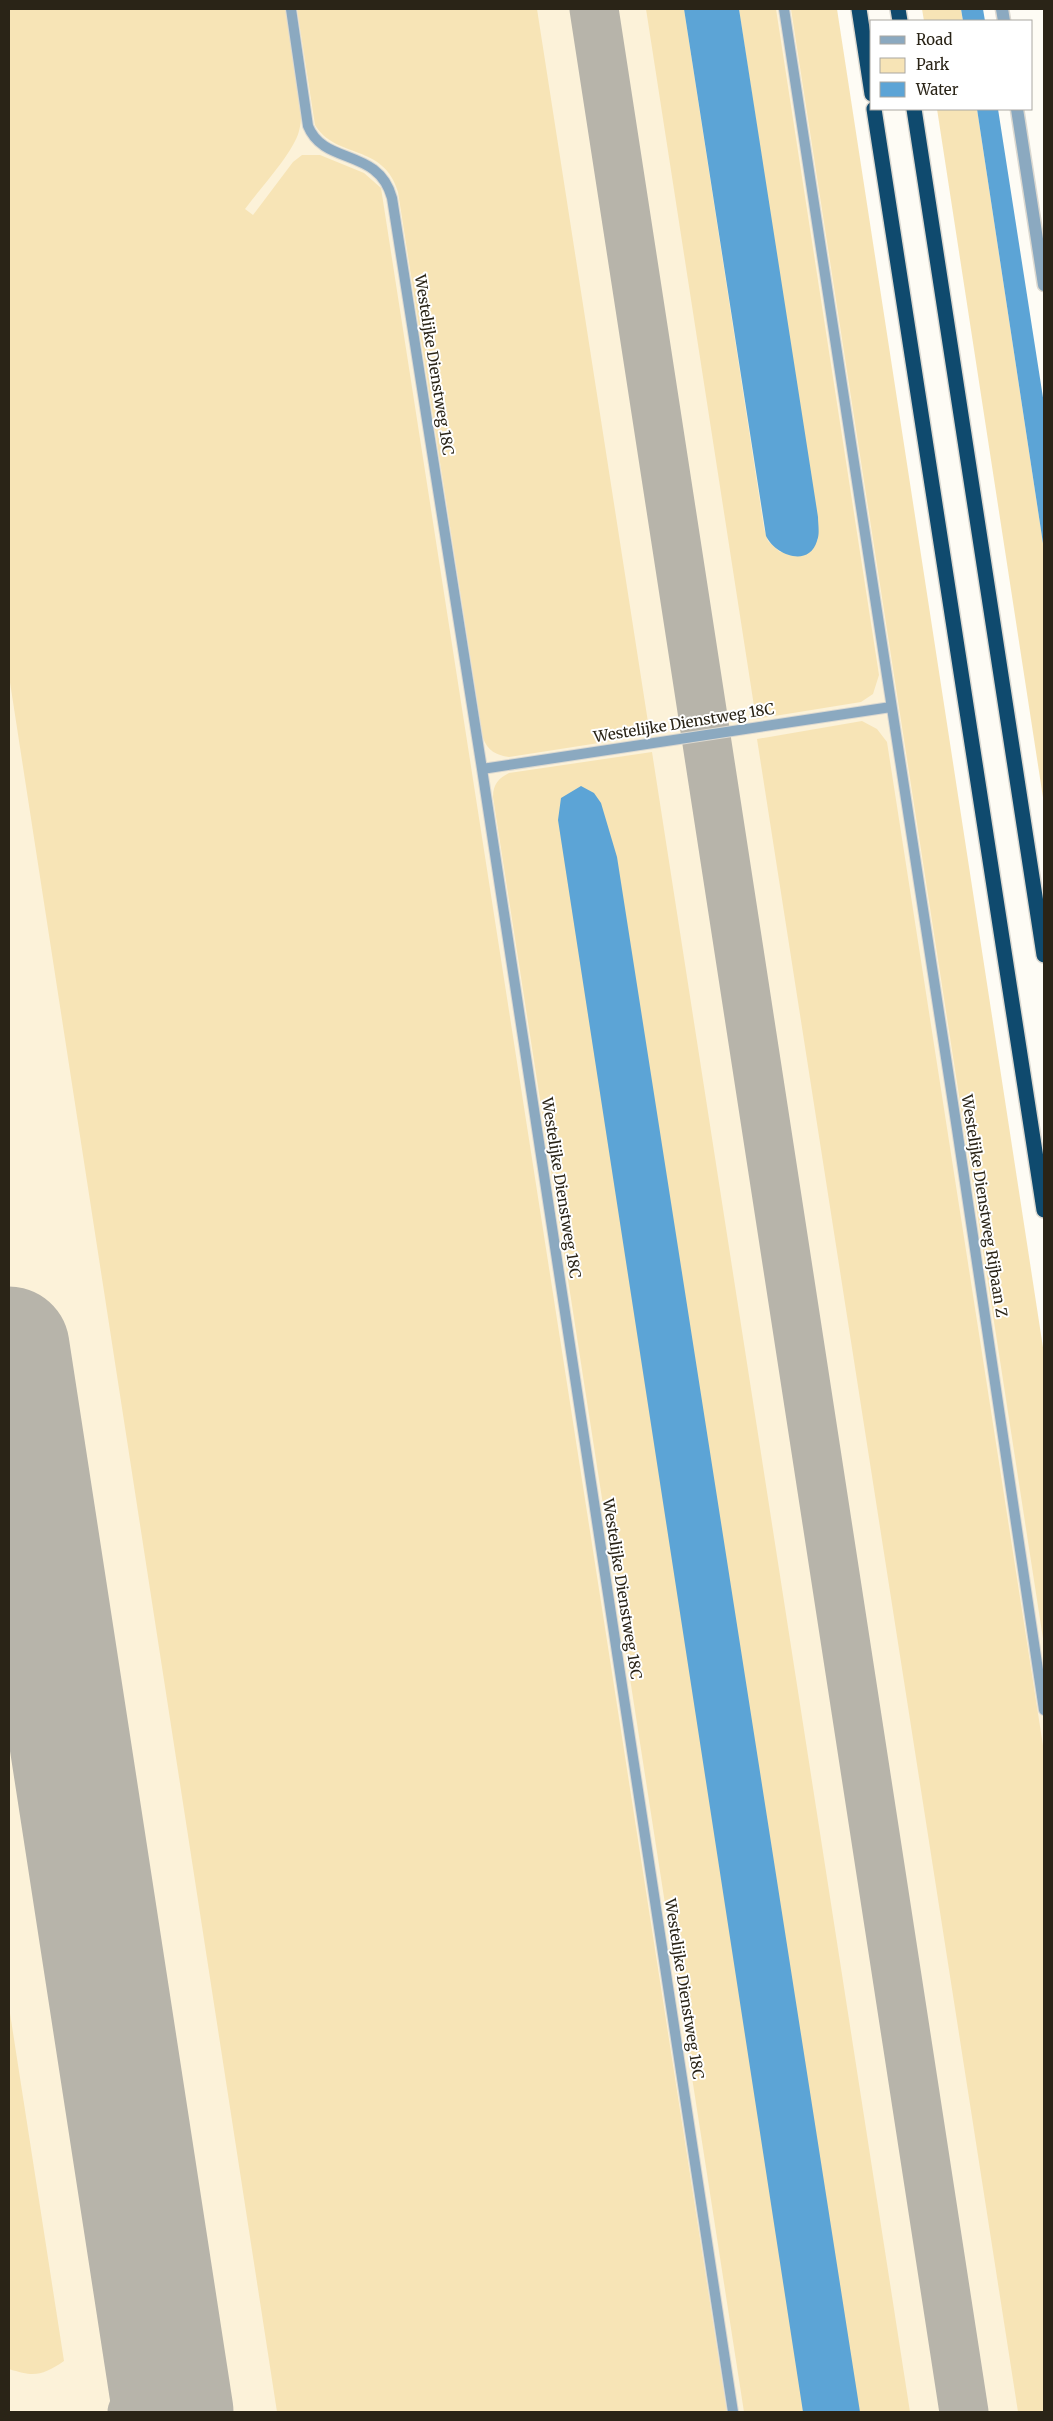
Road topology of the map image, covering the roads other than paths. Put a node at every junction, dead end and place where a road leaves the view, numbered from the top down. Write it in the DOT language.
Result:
graph roads {
  1 [pos="291,9"];
  2 [pos="784,9"];
  3 [pos="859,9"];
  4 [pos="870,81"];
  5 [pos="874,110"];
  6 [pos="914,110"];
  7 [pos="1017,110"];
  8 [pos="1044,286"];
  9 [pos="891,707"];
  10 [pos="482,769"];
  11 [pos="1044,955"];
  12 [pos="1044,1210"];
  13 [pos="1044,1710"];
  14 [pos="733,2412"];
  1 -- 10 [label="lane, Westelijke Dienstweg 18C"];
  2 -- 9 [label="lane, Westelijke Dienstweg Rijbaan Z"];
  3 -- 4 [label="highway"];
  5 -- 12 [label="highway"];
  6 -- 11 [label="highway"];
  7 -- 8 [label="street"];
  9 -- 10 [label="lane, Westelijke Dienstweg 18C"];
  9 -- 13 [label="lane, Westelijke Dienstweg Rijbaan Z"];
  10 -- 14 [label="lane, Westelijke Dienstweg 18C"];
}
